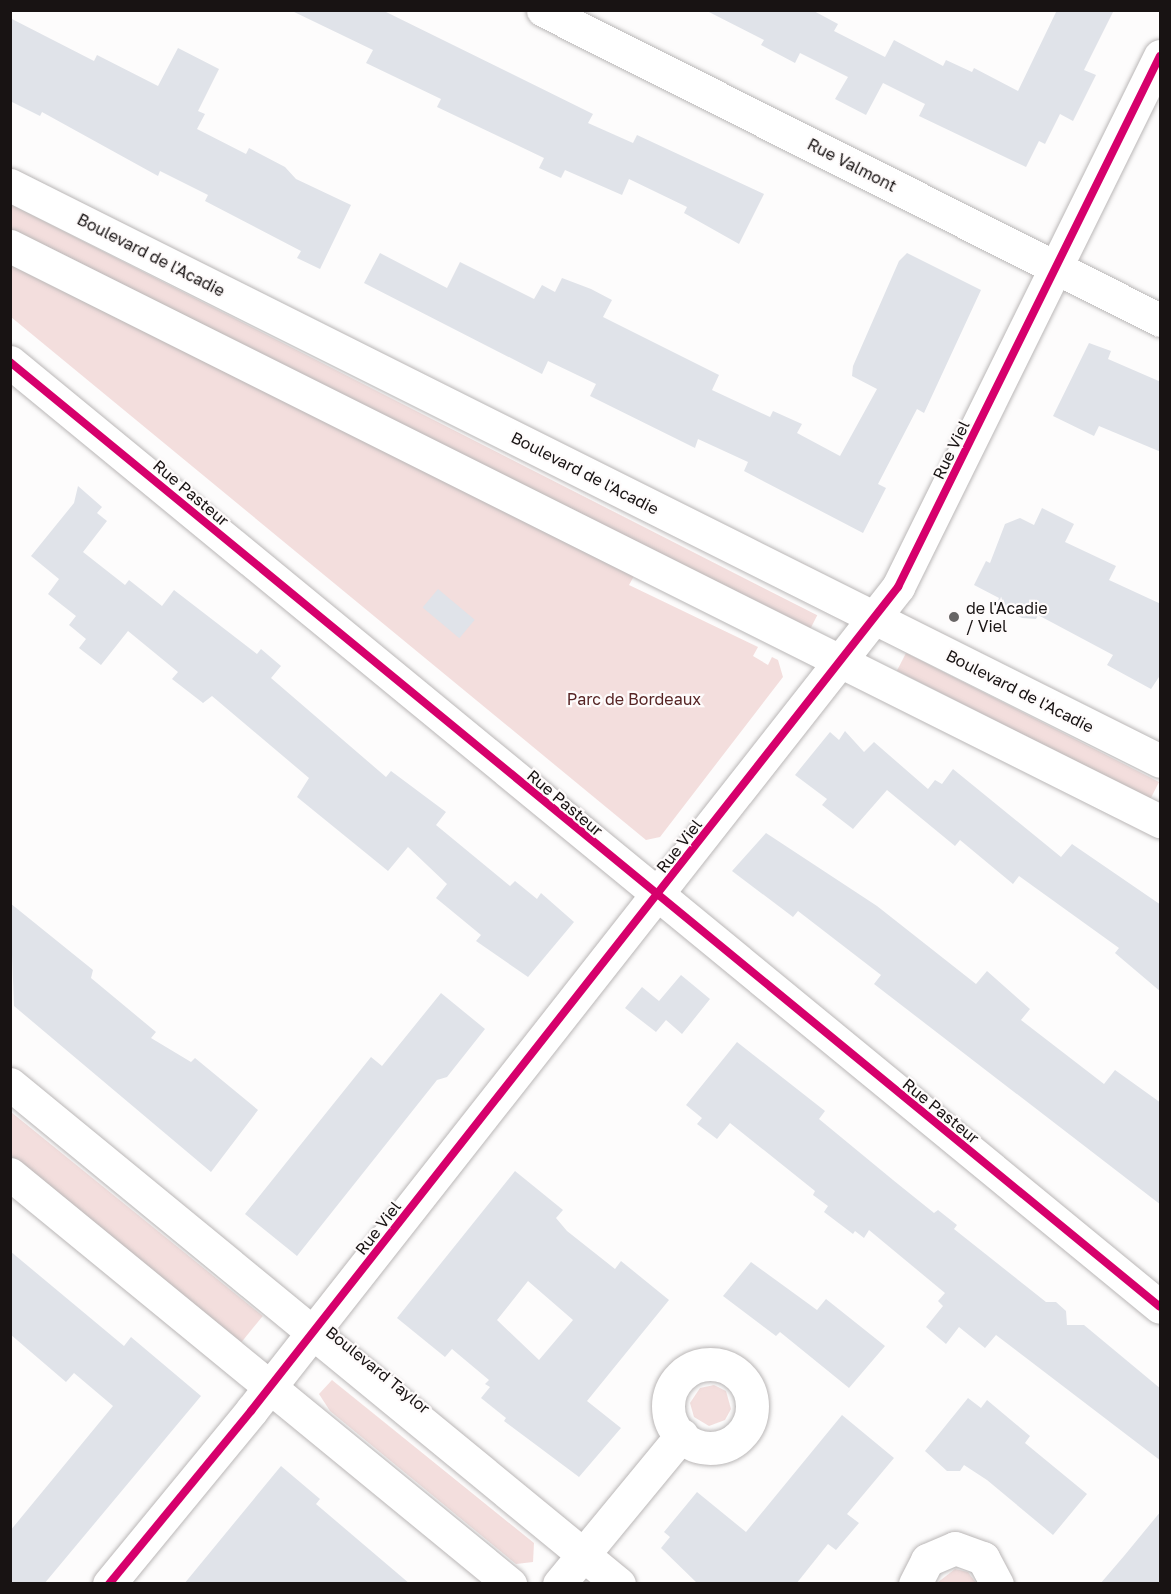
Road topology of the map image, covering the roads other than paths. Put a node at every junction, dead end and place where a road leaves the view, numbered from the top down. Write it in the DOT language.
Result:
graph roads {
  1 [pos="543,10"];
  2 [pos="1161,56"];
  3 [pos="10,184"];
  4 [pos="10,246"];
  5 [pos="1057,268"];
  6 [pos="1161,320"];
  7 [pos="10,362"];
  8 [pos="875,618"];
  9 [pos="841,660"];
  10 [pos="1161,761"];
  11 [pos="1161,821"];
  12 [pos="656,897"];
  13 [pos="10,1084"];
  14 [pos="10,1174"];
  15 [pos="1161,1307"];
  16 [pos="313,1333"];
  17 [pos="270,1387"];
  18 [pos="682,1436"];
  19 [pos="583,1555"];
  20 [pos="109,1584"];
  21 [pos="510,1584"];
  22 [pos="559,1584"];
  23 [pos="619,1584"];
  24 [pos="915,1584"];
  25 [pos="998,1584"];
  1 -- 5 [label="street, Rue Valmont"];
  2 -- 5 [label="street, Rue Viel"];
  3 -- 8 [label="street, Boulevard de l'Acadie"];
  4 -- 9 [label="street"];
  5 -- 6 [label="street, Rue Valmont"];
  5 -- 8 [label="street, Rue Viel"];
  7 -- 12 [label="street, Rue Pasteur"];
  8 -- 9 [label="street, Rue Viel"];
  8 -- 10 [label="street, Boulevard de l'Acadie"];
  9 -- 11 [label="street"];
  9 -- 12 [label="street, Rue Viel"];
  12 -- 15 [label="street, Rue Pasteur"];
  12 -- 16 [label="street, Rue Viel"];
  13 -- 16 [label="street, Boulevard Taylor"];
  14 -- 17 [label="street"];
  16 -- 17 [label="street, Rue Viel"];
  16 -- 19 [label="street, Boulevard Taylor"];
  17 -- 20 [label="street, Rue Viel"];
  17 -- 21 [label="street"];
  18 -- 19 [label="street"];
  19 -- 22 [label="street"];
  19 -- 23 [label="street, Boulevard Taylor"];
  24 -- 25 [label="street"];
}
